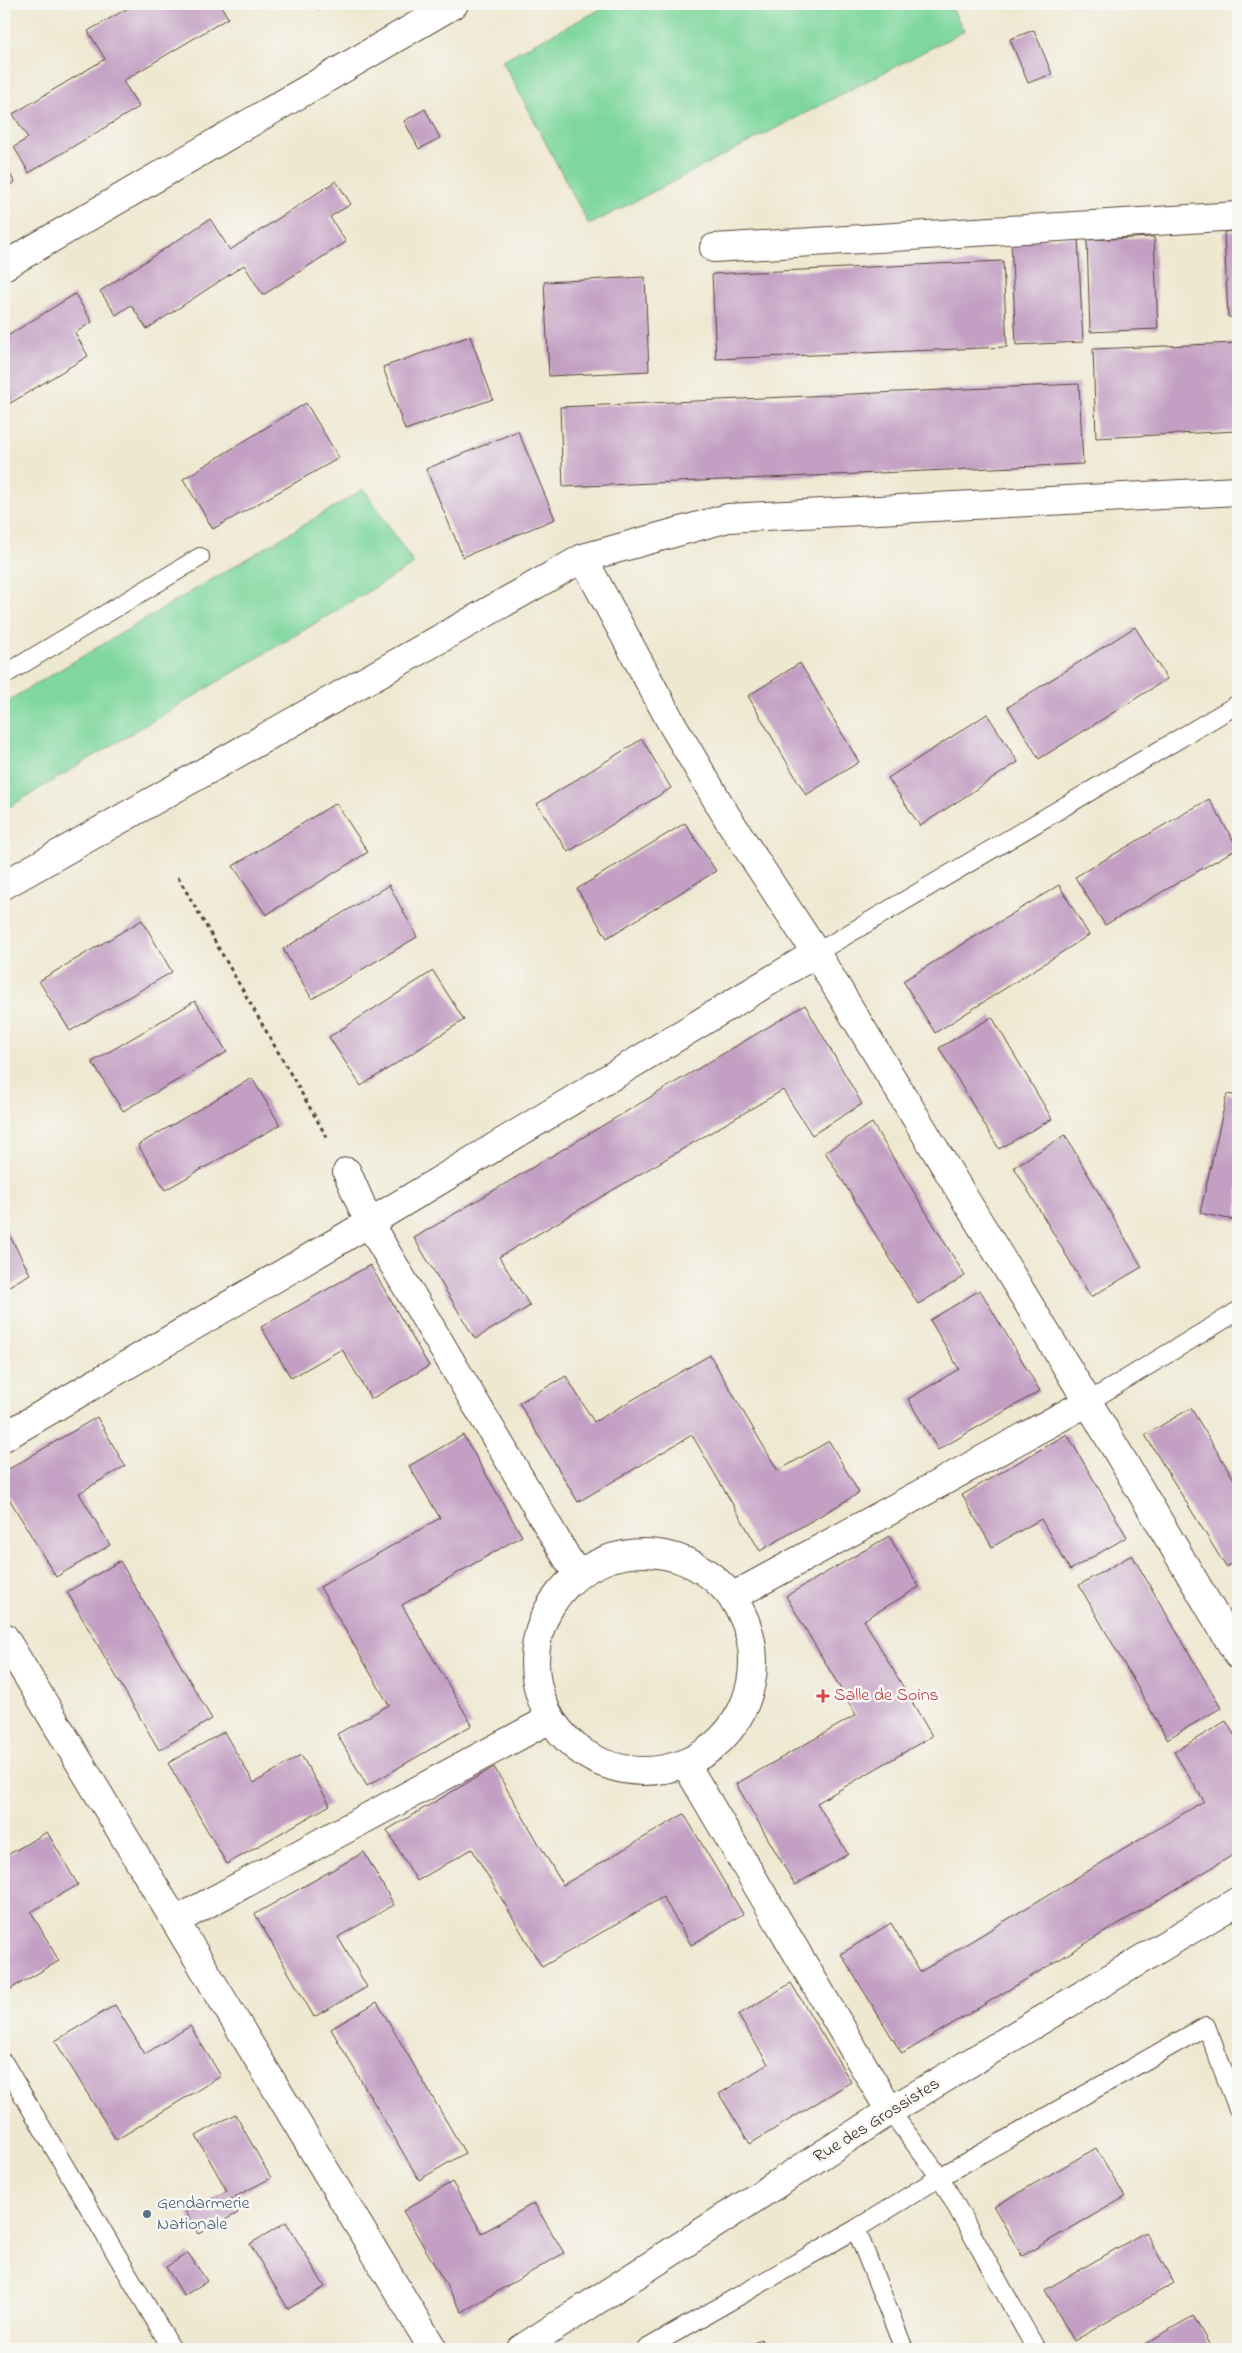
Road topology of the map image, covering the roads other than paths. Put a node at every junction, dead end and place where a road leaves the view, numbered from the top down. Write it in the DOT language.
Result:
graph roads {
  1 [pos="454,4"];
  2 [pos="1238,216"];
  3 [pos="714,248"];
  4 [pos="4,266"];
  5 [pos="1238,491"];
  6 [pos="200,557"];
  7 [pos="582,558"];
  8 [pos="4,675"];
  9 [pos="1238,704"];
  10 [pos="4,885"];
  11 [pos="816,953"];
  12 [pos="347,1172"];
  13 [pos="369,1223"];
  14 [pos="1238,1311"];
  15 [pos="1088,1402"];
  16 [pos="4,1437"];
  17 [pos="577,1575"];
  18 [pos="732,1597"];
  19 [pos="4,1637"];
  20 [pos="1238,1655"];
  21 [pos="550,1720"];
  22 [pos="685,1763"];
  23 [pos="1238,1901"];
  24 [pos="177,1920"];
  25 [pos="4,2063"];
  26 [pos="1238,2109"];
  27 [pos="890,2110"];
  28 [pos="940,2177"];
  29 [pos="856,2229"];
  30 [pos="172,2349"];
  31 [pos="433,2349"];
  32 [pos="521,2349"];
  33 [pos="646,2349"];
  34 [pos="904,2349"];
  35 [pos="1036,2349"];
  1 -- 4 [label="street"];
  2 -- 3 [label="street"];
  5 -- 7 [label="street"];
  6 -- 8 [label="lane"];
  7 -- 10 [label="street"];
  7 -- 11 [label="street"];
  9 -- 11 [label="lane"];
  11 -- 13 [label="street"];
  11 -- 15 [label="street"];
  12 -- 13 [label="street"];
  13 -- 16 [label="street"];
  13 -- 17 [label="street"];
  14 -- 15 [label="lane"];
  15 -- 18 [label="street"];
  15 -- 20 [label="street"];
  17 -- 18 [label="street"];
  17 -- 21 [label="street"];
  18 -- 22 [label="street"];
  19 -- 24 [label="street"];
  21 -- 22 [label="street"];
  21 -- 24 [label="street"];
  22 -- 27 [label="street"];
  23 -- 27 [label="street, Rue des Grossistes"];
  24 -- 31 [label="street"];
  25 -- 30 [label="lane"];
  26 -- 28 [label="lane"];
  27 -- 28 [label="lane"];
  27 -- 32 [label="street, Rue des Grossistes"];
  28 -- 29 [label="lane"];
  28 -- 35 [label="lane"];
  29 -- 33 [label="lane"];
  29 -- 34 [label="lane"];
}
